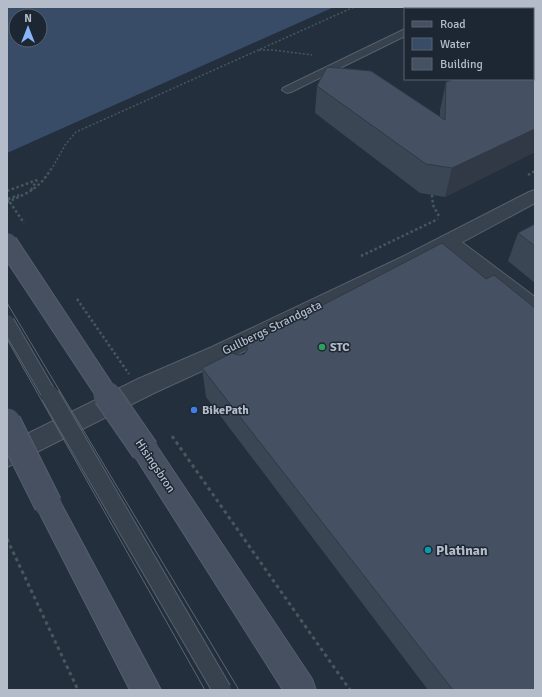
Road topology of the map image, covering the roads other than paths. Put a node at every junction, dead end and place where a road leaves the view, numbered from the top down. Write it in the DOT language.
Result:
graph roads {
  1 [pos="404,32"];
  2 [pos="309,79"];
  3 [pos="321,87"];
  4 [pos="287,90"];
  5 [pos="535,196"];
  6 [pos="448,242"];
  7 [pos="7,243"];
  8 [pos="535,308"];
  9 [pos="7,322"];
  10 [pos="7,422"];
  11 [pos="7,456"];
  12 [pos="146,690"];
  13 [pos="222,690"];
  14 [pos="301,690"];
  1 -- 2 [label="lane"];
  2 -- 3 [label="lane"];
  2 -- 4 [label="lane"];
  5 -- 6 [label="street, Gullbergs Strandgata"];
  6 -- 8 [label="street"];
  6 -- 11 [label="street, Gullbergs Strandgata"];
  7 -- 14 [label="main road, Hisingsbron, bridge"];
  9 -- 13 [label="lane, bridge"];
  10 -- 12 [label="main road, bridge"];
}
